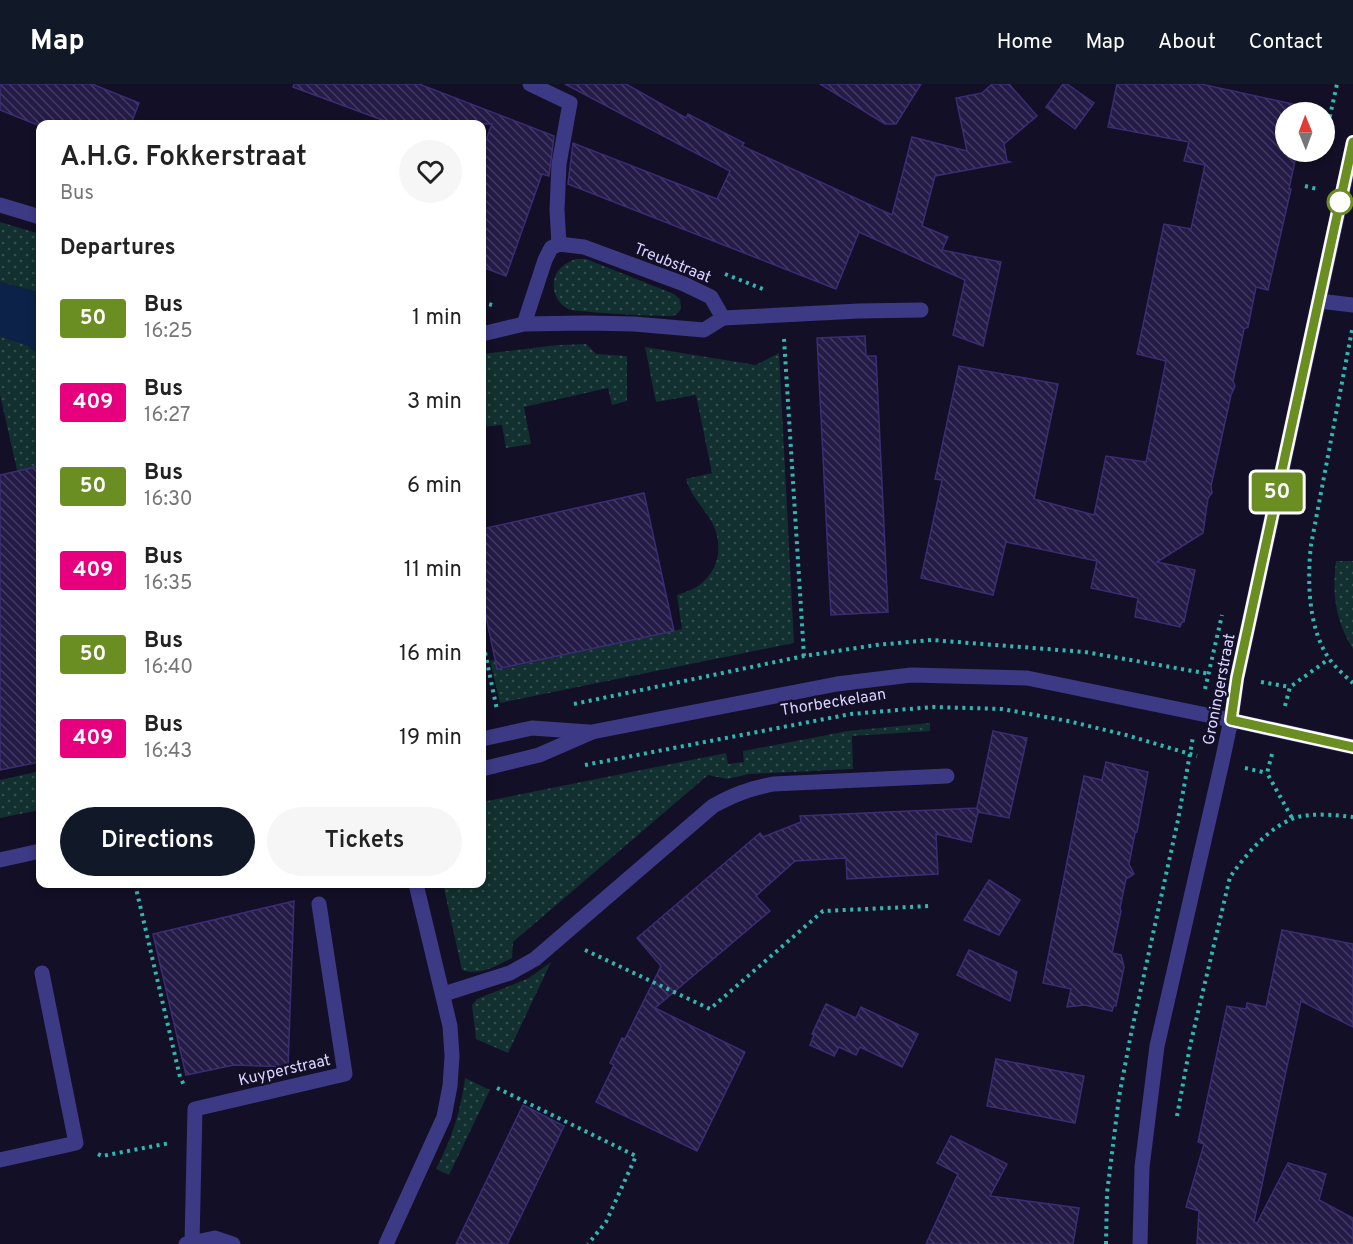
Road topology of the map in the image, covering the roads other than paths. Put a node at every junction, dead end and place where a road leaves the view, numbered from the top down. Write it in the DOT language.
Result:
graph roads {
  1 [pos="530,84"];
  2 [pos="1353,143"];
  3 [pos="0,206"];
  4 [pos="36,216"];
  5 [pos="558,244"];
  6 [pos="1319,301"];
  7 [pos="1353,305"];
  8 [pos="921,310"];
  9 [pos="723,318"];
  10 [pos="524,324"];
  11 [pos="486,332"];
  12 [pos="1231,720"];
  13 [pos="592,732"];
  14 [pos="486,738"];
  15 [pos="1353,747"];
  16 [pos="486,768"];
  17 [pos="947,776"];
  18 [pos="36,852"];
  19 [pos="0,860"];
  20 [pos="417,888"];
  21 [pos="319,904"];
  22 [pos="42,973"];
  23 [pos="444,994"];
  24 [pos="0,1160"];
  25 [pos="189,1243"];
  26 [pos="233,1244"];
  27 [pos="386,1244"];
  28 [pos="1140,1244"];
  1 -- 5 [label="street"];
  2 -- 6 [label="street, Groningerstraat"];
  3 -- 4 [label="street"];
  5 -- 9 [label="street, Treubstraat"];
  5 -- 10 [label="street"];
  6 -- 7 [label="street"];
  6 -- 12 [label="street, Groningerstraat"];
  8 -- 9 [label="street"];
  9 -- 10 [label="street"];
  10 -- 11 [label="street"];
  12 -- 13 [label="street, Thorbeckelaan"];
  12 -- 15 [label="street, Thorbeckelaan"];
  12 -- 28 [label="street, Groningerstraat"];
  13 -- 14 [label="street, Thorbeckelaan"];
  13 -- 16 [label="street, Thorbeckelaan"];
  17 -- 23 [label="street"];
  18 -- 19 [label="street"];
  20 -- 23 [label="street"];
  21 -- 25 [label="street, Kuyperstraat"];
  22 -- 24 [label="street"];
  23 -- 27 [label="street"];
  25 -- 26 [label="street"];
}
